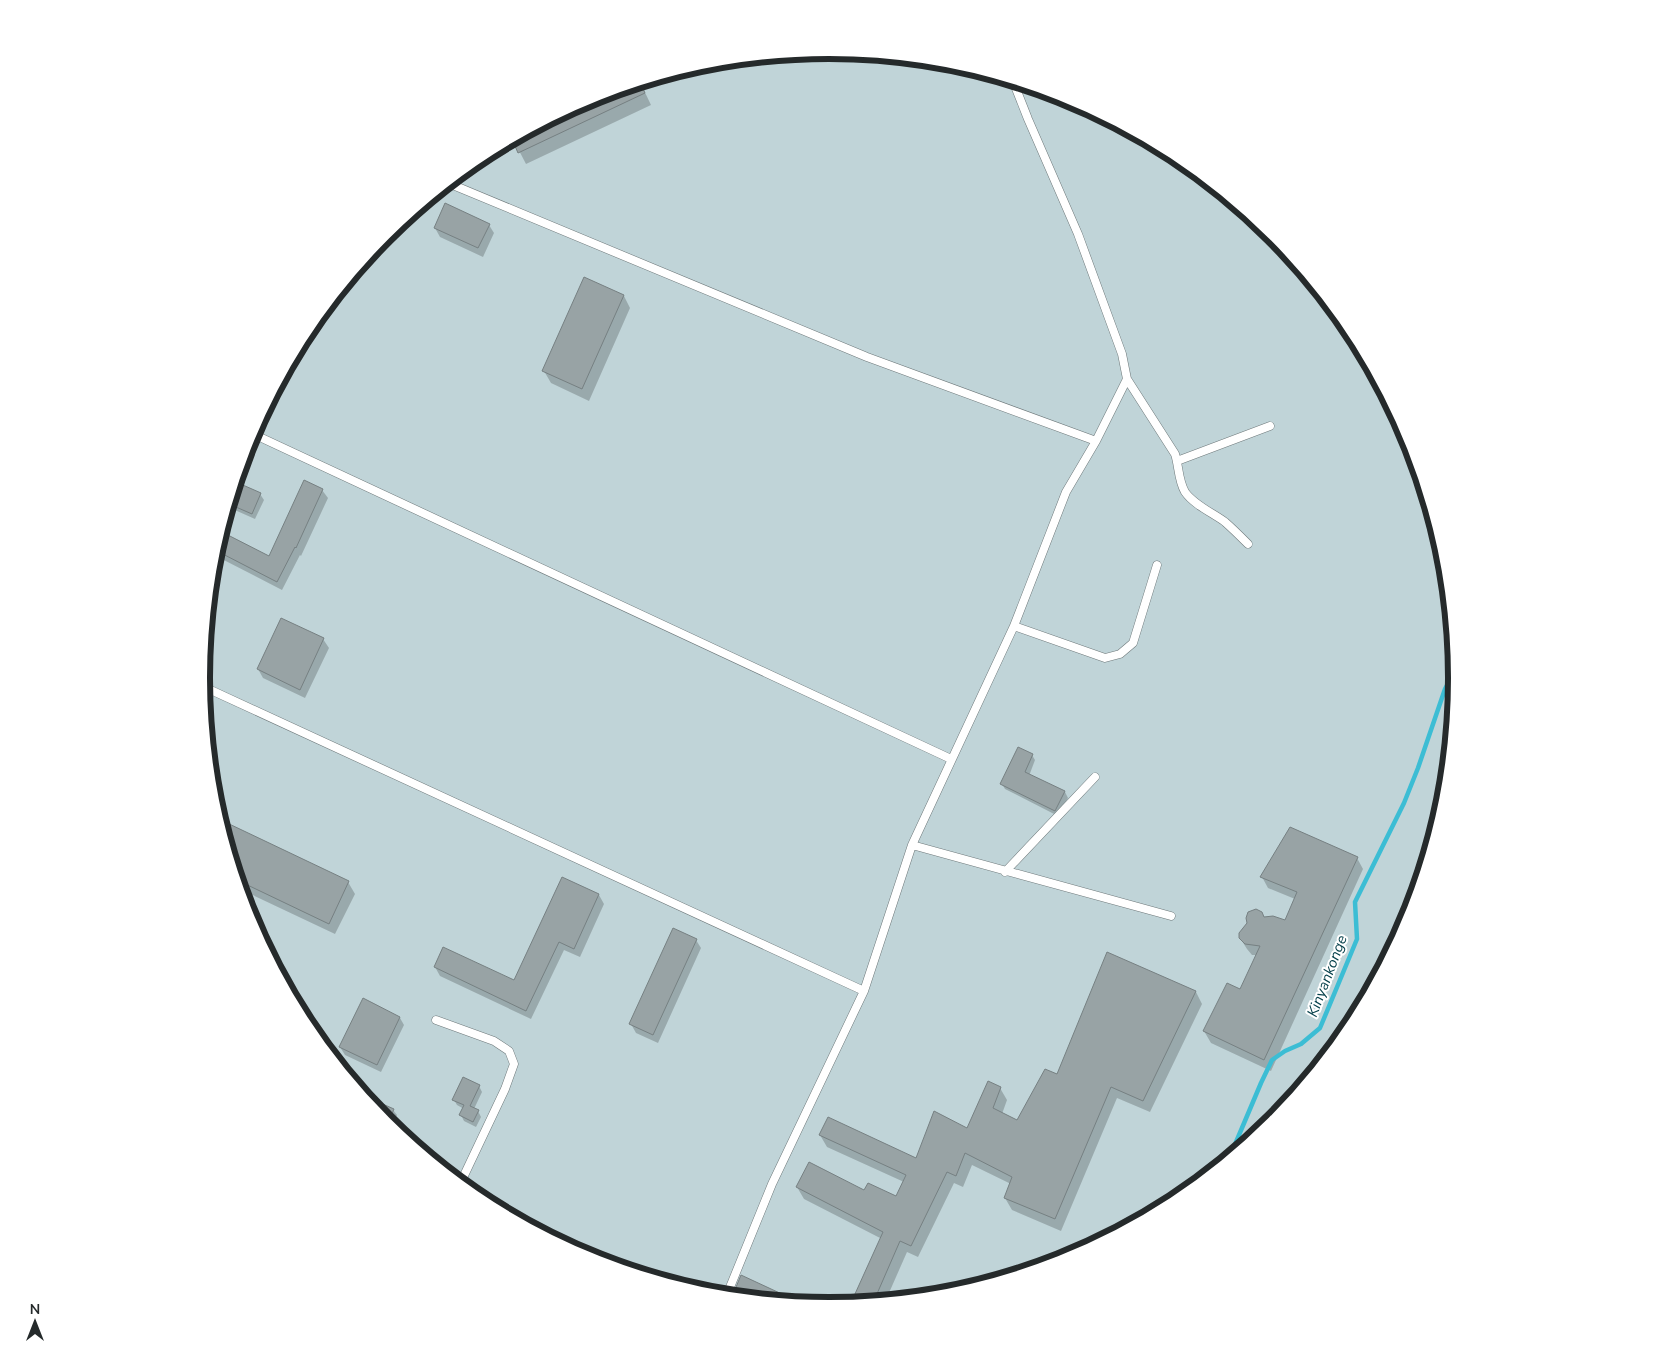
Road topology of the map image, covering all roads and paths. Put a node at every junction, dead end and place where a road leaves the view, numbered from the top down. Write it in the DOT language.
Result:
graph roads {
  1 [pos="1016,88"];
  2 [pos="454,186"];
  3 [pos="1127,379"];
  4 [pos="1270,426"];
  5 [pos="259,437"];
  6 [pos="1096,441"];
  7 [pos="1178,461"];
  8 [pos="1248,544"];
  9 [pos="1156,565"];
  10 [pos="1014,626"];
  11 [pos="210,690"];
  12 [pos="951,759"];
  13 [pos="1095,777"];
  14 [pos="912,846"];
  15 [pos="1005,872"];
  16 [pos="1171,916"];
  17 [pos="864,992"];
  18 [pos="436,1020"];
  19 [pos="463,1178"];
  20 [pos="729,1290"];
  1 -- 3 [label="lane"];
  2 -- 6 [label="lane"];
  3 -- 6 [label="lane"];
  3 -- 7 [label="lane"];
  4 -- 7 [label="lane"];
  5 -- 12 [label="lane"];
  6 -- 10 [label="lane"];
  7 -- 8 [label="lane"];
  9 -- 10 [label="lane"];
  10 -- 12 [label="lane"];
  11 -- 17 [label="lane"];
  12 -- 14 [label="lane"];
  13 -- 15 [label="lane"];
  14 -- 15 [label="lane"];
  14 -- 17 [label="lane"];
  15 -- 16 [label="lane"];
  17 -- 20 [label="lane"];
  18 -- 19 [label="lane"];
}
